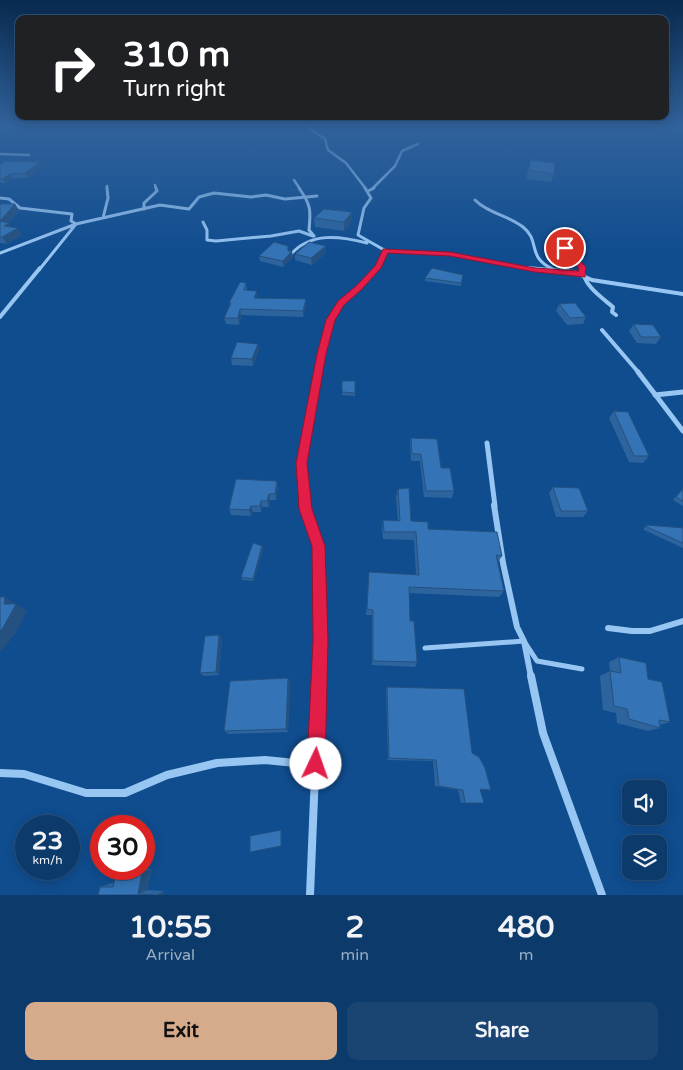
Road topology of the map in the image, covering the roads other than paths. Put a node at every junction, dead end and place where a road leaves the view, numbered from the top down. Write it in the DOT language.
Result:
graph roads {
  1 [pos="349,167"];
  2 [pos="395,167"];
  3 [pos="294,180"];
  4 [pos="155,185"];
  5 [pos="107,186"];
  6 [pos="368,190"];
  7 [pos="306,196"];
  8 [pos="317,196"];
  9 [pos="0,198"];
  10 [pos="475,200"];
  11 [pos="144,209"];
  12 [pos="103,218"];
  13 [pos="203,222"];
  14 [pos="76,224"];
  15 [pos="313,236"];
  16 [pos="336,239"];
  17 [pos="372,244"];
  18 [pos="565,248"];
  19 [pos="386,251"];
  20 [pos="0,253"];
  21 [pos="291,254"];
  22 [pos="555,270"];
  23 [pos="583,275"];
  24 [pos="683,294"];
  25 [pos="616,315"];
  26 [pos="0,317"];
  27 [pos="602,330"];
  28 [pos="683,392"];
  29 [pos="655,395"];
  30 [pos="683,431"];
  31 [pos="487,444"];
  32 [pos="683,621"];
  33 [pos="608,628"];
  34 [pos="524,642"];
  35 [pos="425,648"];
  36 [pos="582,669"];
  37 [pos="316,764"];
  38 [pos="0,772"];
  39 [pos="310,895"];
  40 [pos="602,895"];
  1 -- 6 [label="street"];
  2 -- 6 [label="street"];
  3 -- 7 [label="street"];
  4 -- 11 [label="street"];
  5 -- 12 [label="street"];
  6 -- 17 [label="street"];
  7 -- 8 [label="street"];
  7 -- 11 [label="street"];
  7 -- 15 [label="street"];
  9 -- 14 [label="street"];
  10 -- 22 [label="street"];
  11 -- 12 [label="street"];
  12 -- 14 [label="street"];
  13 -- 15 [label="street"];
  14 -- 20 [label="street"];
  14 -- 26 [label="street"];
  15 -- 16 [label="street"];
  16 -- 17 [label="street"];
  16 -- 21 [label="street"];
  17 -- 19 [label="street"];
  18 -- 23 [label="street"];
  19 -- 22 [label="street"];
  19 -- 37 [label="street"];
  22 -- 23 [label="street"];
  23 -- 24 [label="street"];
  23 -- 25 [label="street"];
  27 -- 29 [label="street"];
  28 -- 29 [label="street"];
  29 -- 30 [label="street"];
  31 -- 34 [label="street"];
  32 -- 33 [label="street"];
  34 -- 35 [label="lane"];
  34 -- 36 [label="lane"];
  34 -- 40 [label="street"];
  37 -- 38 [label="street"];
  37 -- 39 [label="street"];
}
